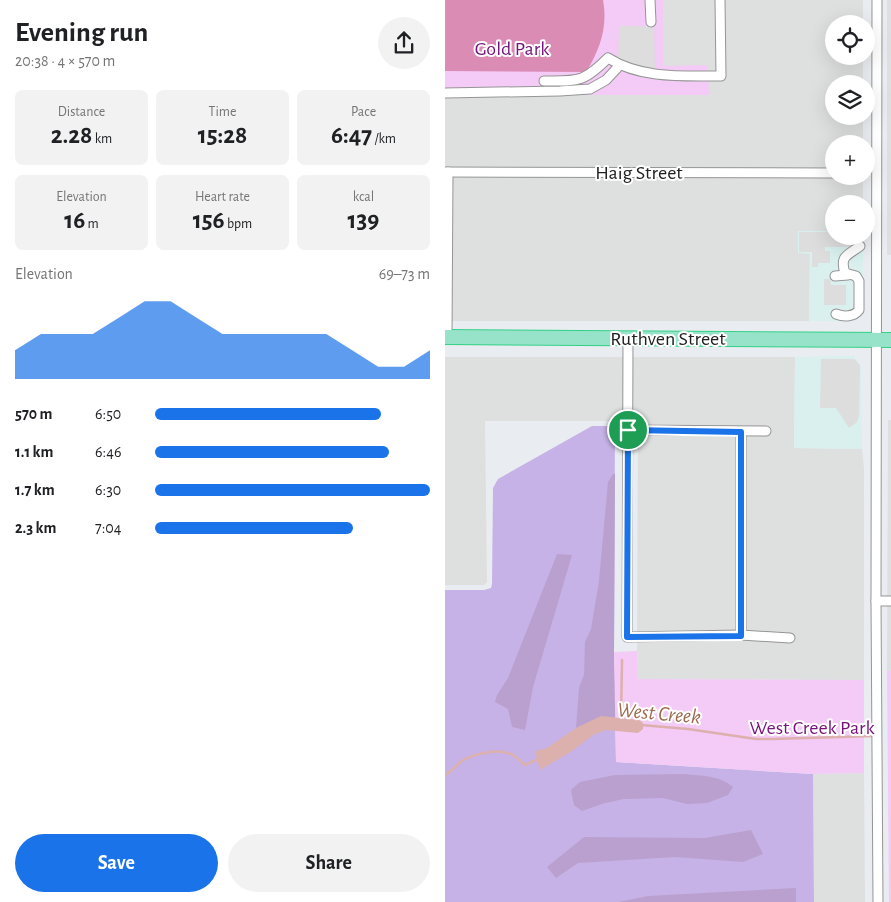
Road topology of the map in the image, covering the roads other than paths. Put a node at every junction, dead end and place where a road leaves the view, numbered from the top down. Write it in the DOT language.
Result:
graph roads {
  1 [pos="650,0"];
  2 [pos="720,0"];
  3 [pos="877,0"];
  4 [pos="651,22"];
  5 [pos="619,66"];
  6 [pos="544,81"];
  7 [pos="445,93"];
  8 [pos="872,135"];
  9 [pos="446,172"];
  10 [pos="825,173"];
  11 [pos="871,185"];
  12 [pos="860,246"];
  13 [pos="848,275"];
  14 [pos="835,276"];
  15 [pos="836,314"];
  16 [pos="446,337"];
  17 [pos="629,338"];
  18 [pos="876,340"];
  19 [pos="891,340"];
  20 [pos="628,430"];
  21 [pos="766,431"];
  22 [pos="741,432"];
  23 [pos="875,601"];
  24 [pos="891,601"];
  25 [pos="741,636"];
  26 [pos="790,638"];
  27 [pos="878,902"];
  1 -- 4 [label="street"];
  2 -- 5 [label="street"];
  3 -- 8 [label="street"];
  5 -- 6 [label="street"];
  5 -- 7 [label="street"];
  9 -- 10 [label="street, Haig Street"];
  9 -- 16 [label="street"];
  11 -- 18 [label="street"];
  12 -- 13 [label="street"];
  13 -- 14 [label="street"];
  13 -- 15 [label="street"];
  16 -- 17 [label="highway, Ruthven Street"];
  17 -- 18 [label="highway, Ruthven Street"];
  17 -- 20 [label="street"];
  18 -- 19 [label="highway, Ruthven Street"];
  18 -- 23 [label="street"];
  20 -- 22 [label="street"];
  20 -- 25 [label="street"];
  21 -- 22 [label="street"];
  22 -- 25 [label="street"];
  23 -- 24 [label="street"];
  23 -- 27 [label="street"];
  25 -- 26 [label="street"];
}
